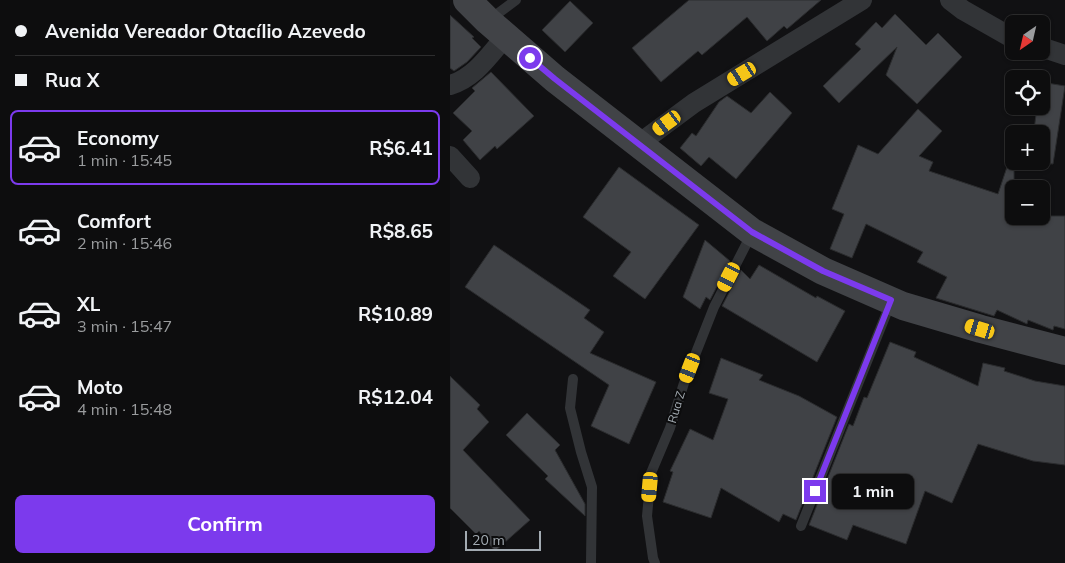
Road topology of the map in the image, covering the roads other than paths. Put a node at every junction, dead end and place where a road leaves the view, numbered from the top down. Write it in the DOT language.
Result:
graph roads {
  1 [pos="467,0"];
  2 [pos="516,0"];
  3 [pos="862,0"];
  4 [pos="950,0"];
  5 [pos="497,28"];
  6 [pos="1005,34"];
  7 [pos="1050,50"];
  8 [pos="1065,55"];
  9 [pos="450,85"];
  10 [pos="640,143"];
  11 [pos="450,156"];
  12 [pos="470,178"];
  13 [pos="752,232"];
  14 [pos="891,300"];
  15 [pos="1065,351"];
  16 [pos="573,379"];
  17 [pos="801,526"];
  18 [pos="591,563"];
  19 [pos="655,563"];
  1 -- 5 [label="main road"];
  2 -- 5 [label="lane"];
  3 -- 10 [label="street"];
  4 -- 6 [label="street"];
  5 -- 9 [label="street"];
  5 -- 10 [label="main road"];
  7 -- 8 [label="street"];
  10 -- 13 [label="main road"];
  11 -- 12 [label="street"];
  13 -- 14 [label="main road"];
  13 -- 19 [label="lane, Rua Z"];
  14 -- 15 [label="main road"];
  14 -- 17 [label="lane"];
  16 -- 18 [label="lane"];
}
